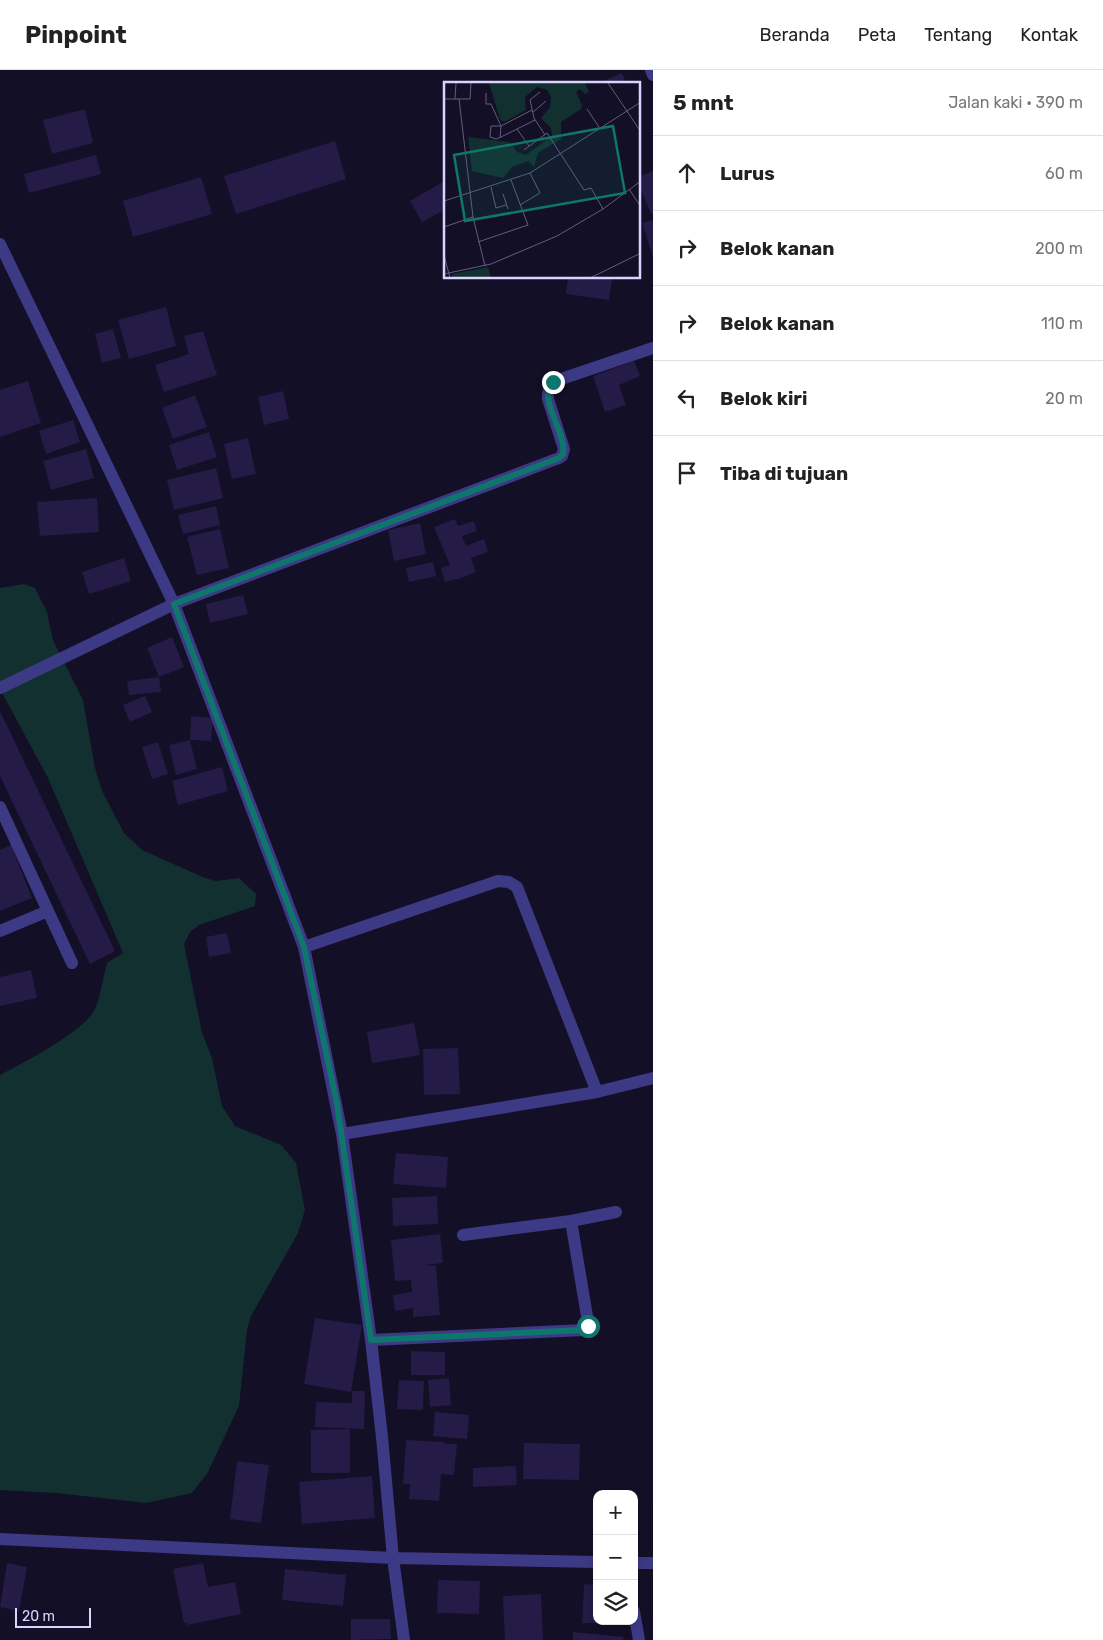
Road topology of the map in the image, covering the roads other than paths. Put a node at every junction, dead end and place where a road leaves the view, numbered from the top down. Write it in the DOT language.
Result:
graph roads {
  1 [pos="651,70"];
  2 [pos="653,75"];
  3 [pos="0,244"];
  4 [pos="653,348"];
  5 [pos="174,604"];
  6 [pos="0,688"];
  7 [pos="0,807"];
  8 [pos="48,911"];
  9 [pos="0,932"];
  10 [pos="304,947"];
  11 [pos="72,963"];
  12 [pos="653,1078"];
  13 [pos="597,1092"];
  14 [pos="342,1134"];
  15 [pos="616,1212"];
  16 [pos="571,1221"];
  17 [pos="463,1235"];
  18 [pos="371,1340"];
  19 [pos="0,1539"];
  20 [pos="393,1558"];
  21 [pos="593,1562"];
  22 [pos="638,1563"];
  23 [pos="653,1563"];
  24 [pos="636,1625"];
  25 [pos="404,1640"];
  26 [pos="639,1640"];
  1 -- 2 [label="street"];
  3 -- 5 [label="street"];
  4 -- 5 [label="street"];
  5 -- 6 [label="street"];
  5 -- 10 [label="street"];
  7 -- 8 [label="street"];
  8 -- 9 [label="street"];
  8 -- 11 [label="street"];
  10 -- 13 [label="street"];
  10 -- 14 [label="street"];
  12 -- 13 [label="street"];
  13 -- 14 [label="street"];
  14 -- 18 [label="street"];
  15 -- 16 [label="street"];
  16 -- 17 [label="street"];
  16 -- 18 [label="street"];
  18 -- 20 [label="street"];
  19 -- 20 [label="street"];
  20 -- 21 [label="street"];
  20 -- 25 [label="street"];
  22 -- 23 [label="street"];
  24 -- 26 [label="street"];
}
